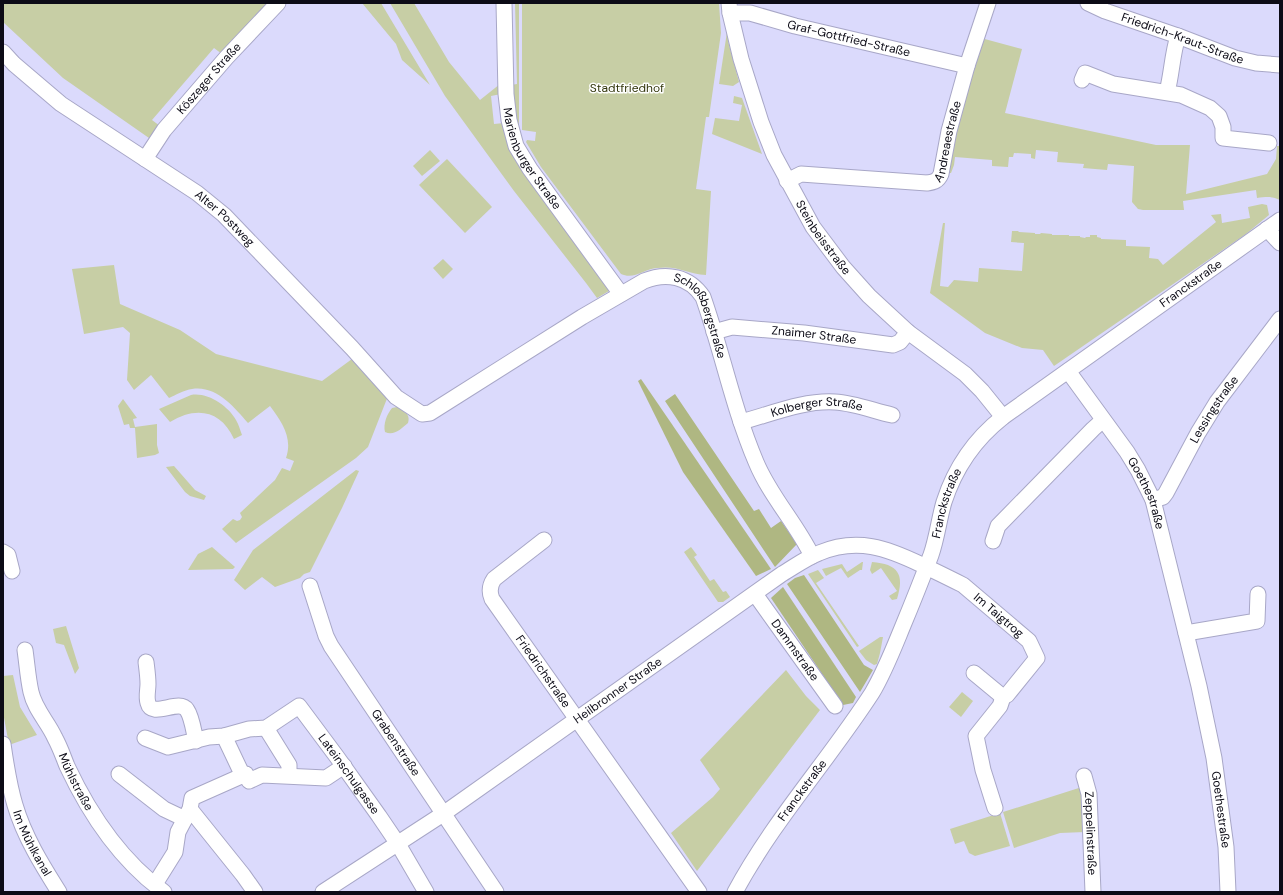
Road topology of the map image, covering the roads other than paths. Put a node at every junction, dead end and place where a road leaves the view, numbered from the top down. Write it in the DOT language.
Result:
graph roads {
  1 [pos="278,3"];
  2 [pos="504,3"];
  3 [pos="988,3"];
  4 [pos="1088,3"];
  5 [pos="730,8"];
  6 [pos="1178,36"];
  7 [pos="3,52"];
  8 [pos="1280,65"];
  9 [pos="967,66"];
  10 [pos="1082,80"];
  11 [pos="1167,92"];
  12 [pos="1269,143"];
  13 [pos="145,159"];
  14 [pos="788,181"];
  15 [pos="1280,220"];
  16 [pos="1267,230"];
  17 [pos="1280,243"];
  18 [pos="617,296"];
  19 [pos="1280,319"];
  20 [pos="714,332"];
  21 [pos="908,332"];
  22 [pos="1068,371"];
  23 [pos="422,414"];
  24 [pos="892,415"];
  25 [pos="1003,417"];
  26 [pos="1103,420"];
  27 [pos="741,422"];
  28 [pos="1152,500"];
  29 [pos="544,540"];
  30 [pos="993,541"];
  31 [pos="3,552"];
  32 [pos="812,556"];
  33 [pos="926,567"];
  34 [pos="12,571"];
  35 [pos="310,586"];
  36 [pos="755,594"];
  37 [pos="1258,594"];
  38 [pos="1186,634"];
  39 [pos="25,650"];
  40 [pos="146,662"];
  41 [pos="974,673"];
  42 [pos="1003,696"];
  43 [pos="835,706"];
  44 [pos="576,720"];
  45 [pos="266,728"];
  46 [pos="224,736"];
  47 [pos="145,738"];
  48 [pos="196,740"];
  49 [pos="3,744"];
  50 [pos="344,766"];
  51 [pos="120,774"];
  52 [pos="289,775"];
  53 [pos="1084,776"];
  54 [pos="252,782"];
  55 [pos="189,808"];
  56 [pos="995,808"];
  57 [pos="443,814"];
  58 [pos="398,844"];
  59 [pos="159,889"];
  60 [pos="325,891"];
  61 [pos="59,892"];
  62 [pos="255,892"];
  63 [pos="426,892"];
  64 [pos="496,892"];
  65 [pos="699,892"];
  66 [pos="735,892"];
  67 [pos="1093,892"];
  68 [pos="1228,892"];
  1 -- 13 [label="street, Köszeger Straße"];
  2 -- 18 [label="street, Marienburger Straße"];
  3 -- 9 [label="street, Andreaestraße"];
  4 -- 6 [label="street, Friedrich-Kraut-Straße"];
  5 -- 9 [label="street, Graf-Gottfried-Straße"];
  5 -- 14 [label="street, Steinbeisstraße"];
  6 -- 8 [label="street, Friedrich-Kraut-Straße"];
  6 -- 11 [label="street"];
  7 -- 13 [label="street, Alter Postweg"];
  9 -- 14 [label="street, Andreaestraße"];
  10 -- 11 [label="street"];
  11 -- 12 [label="street"];
  13 -- 23 [label="street, Alter Postweg"];
  14 -- 21 [label="street, Steinbeisstraße"];
  15 -- 16 [label="street, Franckstraße"];
  16 -- 17 [label="street"];
  16 -- 22 [label="street, Franckstraße"];
  18 -- 20 [label="street, Schloßbergstraße"];
  18 -- 23 [label="street, Schloßbergstraße"];
  19 -- 28 [label="street, Lessingstraße"];
  20 -- 21 [label="street, Znaimer Straße"];
  20 -- 27 [label="street, Schloßbergstraße"];
  21 -- 25 [label="street, Steinbeisstraße"];
  22 -- 25 [label="street, Franckstraße"];
  22 -- 26 [label="street, Goethestraße"];
  24 -- 27 [label="street, Kolberger Straße"];
  25 -- 33 [label="street, Franckstraße"];
  26 -- 28 [label="street, Goethestraße"];
  26 -- 30 [label="street"];
  27 -- 32 [label="street, Schloßbergstraße"];
  28 -- 38 [label="street, Goethestraße"];
  29 -- 44 [label="street, Friedrichstraße"];
  31 -- 34 [label="street"];
  32 -- 33 [label="street, Heilbronner Straße"];
  32 -- 36 [label="street, Heilbronner Straße"];
  33 -- 42 [label="street, Im Taigtrog"];
  33 -- 66 [label="street, Franckstraße"];
  35 -- 57 [label="street, Grabenstraße"];
  36 -- 43 [label="street, Dammstraße"];
  36 -- 44 [label="street, Heilbronner Straße"];
  37 -- 38 [label="street"];
  38 -- 68 [label="street, Goethestraße"];
  39 -- 59 [label="street, Mühlstraße"];
  40 -- 48 [label="street"];
  41 -- 42 [label="street"];
  42 -- 56 [label="street, Im Taigtrog"];
  44 -- 57 [label="street, Heilbronner Straße"];
  44 -- 65 [label="street, Friedrichstraße"];
  45 -- 46 [label="street"];
  45 -- 50 [label="street, Lateinschulgasse"];
  45 -- 52 [label="street"];
  46 -- 48 [label="street"];
  46 -- 54 [label="street"];
  47 -- 48 [label="street"];
  49 -- 61 [label="street, Im Mühlkanal"];
  50 -- 52 [label="street"];
  50 -- 58 [label="street, Lateinschulgasse"];
  51 -- 55 [label="street"];
  52 -- 54 [label="street"];
  53 -- 67 [label="street, Zeppelinstraße"];
  54 -- 55 [label="street"];
  55 -- 59 [label="street"];
  55 -- 62 [label="street"];
  57 -- 58 [label="street, Heilbronner Straße"];
  57 -- 64 [label="street, Grabenstraße"];
  58 -- 60 [label="street, Heilbronner Straße"];
  58 -- 63 [label="street, Lateinschulgasse"];
}
